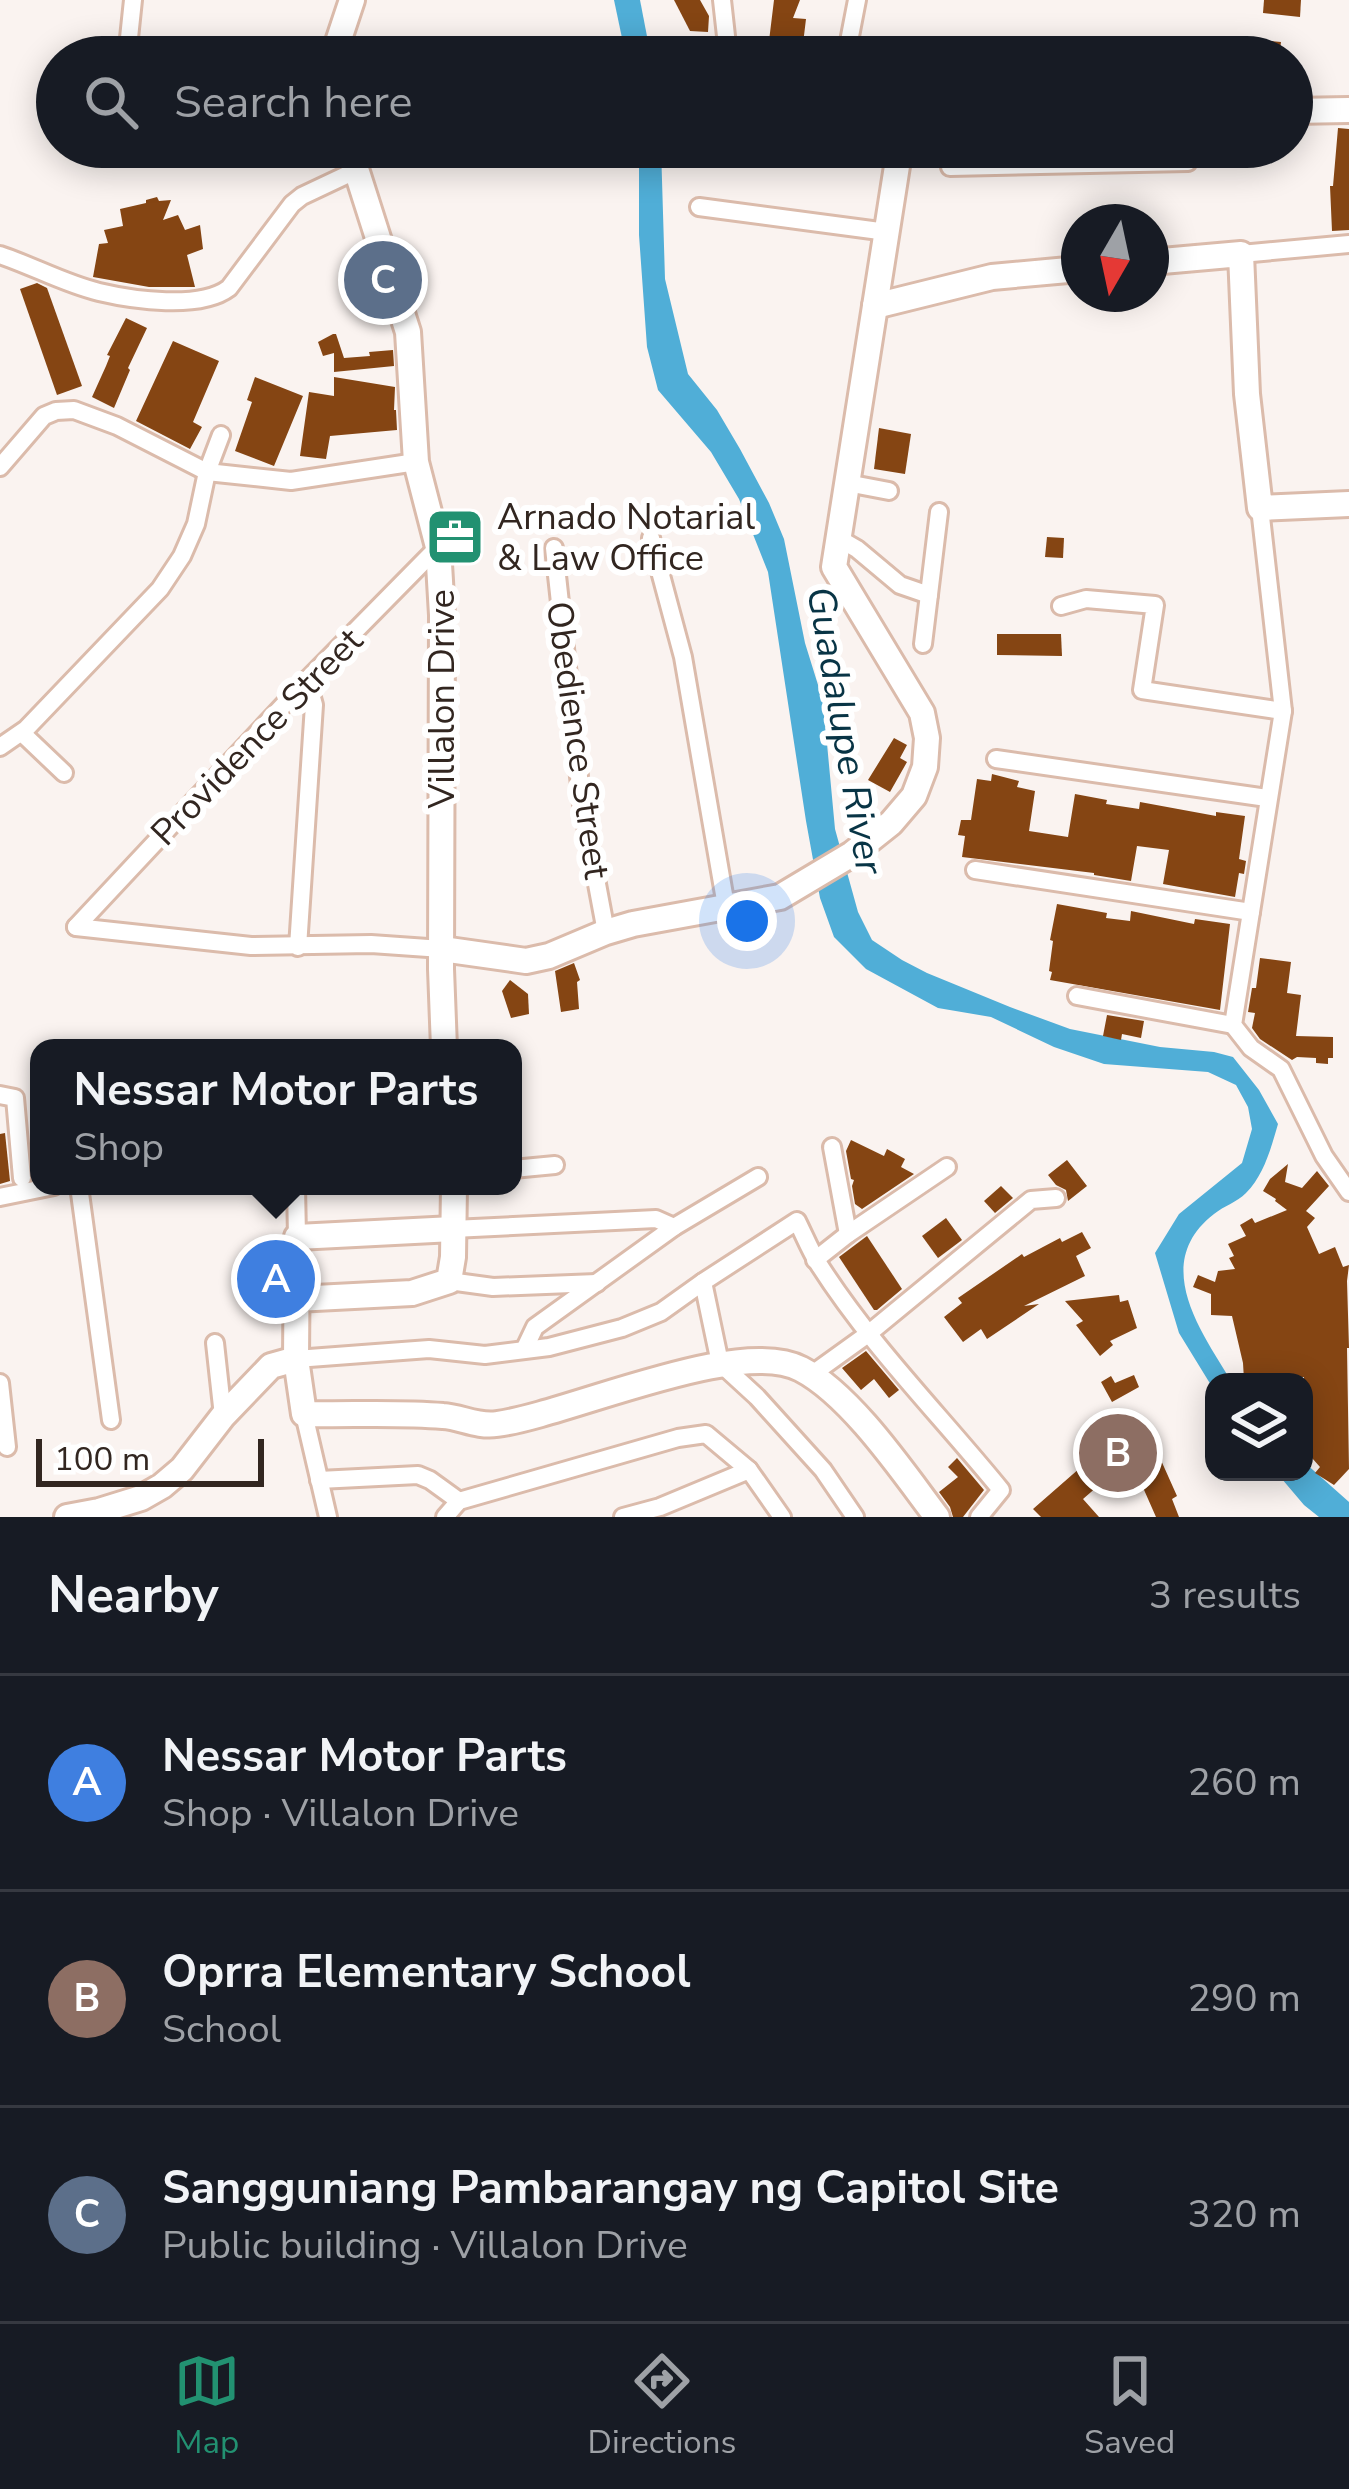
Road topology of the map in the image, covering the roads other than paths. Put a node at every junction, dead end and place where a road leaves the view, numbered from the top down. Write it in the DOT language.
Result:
graph roads {
  1 [pos="133,0"];
  2 [pos="352,0"];
  3 [pos="722,0"];
  4 [pos="857,0"];
  5 [pos="129,36"];
  6 [pos="340,36"];
  7 [pos="726,36"];
  8 [pos="851,36"];
  9 [pos="1349,110"];
  10 [pos="1313,111"];
  11 [pos="340,168"];
  12 [pos="356,168"];
  13 [pos="897,168"];
  14 [pos="699,207"];
  15 [pos="886,232"];
  16 [pos="1349,244"];
  17 [pos="1241,254"];
  18 [pos="0,255"];
  19 [pos="1169,260"];
  20 [pos="1061,271"];
  21 [pos="875,306"];
  22 [pos="221,435"];
  23 [pos="416,462"];
  24 [pos="0,467"];
  25 [pos="207,472"];
  26 [pos="848,483"];
  27 [pos="889,491"];
  28 [pos="1349,504"];
  29 [pos="1260,508"];
  30 [pos="939,512"];
  31 [pos="651,538"];
  32 [pos="838,538"];
  33 [pos="439,547"];
  34 [pos="554,548"];
  35 [pos="929,596"];
  36 [pos="1060,606"];
  37 [pos="923,644"];
  38 [pos="307,680"];
  39 [pos="1283,710"];
  40 [pos="22,733"];
  41 [pos="0,747"];
  42 [pos="996,759"];
  43 [pos="64,773"];
  44 [pos="1267,798"];
  45 [pos="974,870"];
  46 [pos="726,906"];
  47 [pos="1250,912"];
  48 [pos="606,932"];
  49 [pos="298,947"];
  50 [pos="442,949"];
  51 [pos="1077,996"];
  52 [pos="1233,1025"];
  53 [pos="444,1039"];
  54 [pos="0,1095"];
  55 [pos="832,1147"];
  56 [pos="555,1165"];
  57 [pos="522,1167"];
  58 [pos="947,1167"];
  59 [pos="22,1178"];
  60 [pos="758,1178"];
  61 [pos="30,1191"];
  62 [pos="1349,1192"];
  63 [pos="80,1195"];
  64 [pos="296,1195"];
  65 [pos="454,1195"];
  66 [pos="0,1197"];
  67 [pos="1055,1198"];
  68 [pos="674,1227"];
  69 [pos="453,1229"];
  70 [pos="848,1234"];
  71 [pos="297,1237"];
  72 [pos="815,1260"];
  73 [pos="449,1281"];
  74 [pos="703,1282"];
  75 [pos="597,1283"];
  76 [pos="296,1299"];
  77 [pos="868,1334"];
  78 [pos="215,1343"];
  79 [pos="525,1348"];
  80 [pos="296,1359"];
  81 [pos="720,1363"];
  82 [pos="811,1375"];
  83 [pos="0,1383"];
  84 [pos="304,1414"];
  85 [pos="223,1416"];
  86 [pos="111,1420"];
  87 [pos="7,1447"];
  88 [pos="749,1470"];
  89 [pos="319,1480"];
  90 [pos="459,1502"];
  91 [pos="668,1512"];
  92 [pos="67,1517"];
  93 [pos="328,1517"];
  94 [pos="445,1517"];
  95 [pos="623,1517"];
  96 [pos="782,1517"];
  97 [pos="855,1517"];
  98 [pos="938,1517"];
  99 [pos="979,1517"];
  1 -- 5 [label="street"];
  2 -- 6 [label="street"];
  3 -- 7 [label="street"];
  4 -- 8 [label="street"];
  9 -- 10 [label="street"];
  11 -- 18 [label="street"];
  12 -- 23 [label="street, Villalon Drive"];
  13 -- 15 [label="street"];
  14 -- 15 [label="street"];
  15 -- 21 [label="street"];
  16 -- 17 [label="street"];
  17 -- 19 [label="street"];
  17 -- 29 [label="street"];
  20 -- 21 [label="street"];
  21 -- 26 [label="street"];
  22 -- 25 [label="street"];
  23 -- 25 [label="street"];
  23 -- 33 [label="street, Villalon Drive"];
  24 -- 25 [label="street"];
  25 -- 40 [label="street"];
  26 -- 27 [label="street"];
  26 -- 32 [label="street"];
  28 -- 29 [label="street"];
  29 -- 39 [label="street"];
  30 -- 35 [label="street"];
  31 -- 46 [label="street"];
  32 -- 35 [label="street"];
  32 -- 46 [label="street"];
  33 -- 38 [label="street, Providence Street"];
  33 -- 50 [label="street, Villalon Drive"];
  34 -- 48 [label="street, Obedience Street"];
  35 -- 37 [label="street"];
  36 -- 39 [label="street"];
  38 -- 49 [label="street"];
  38 -- 49 [label="street, Providence Street"];
  39 -- 44 [label="street"];
  40 -- 41 [label="street"];
  40 -- 43 [label="street"];
  42 -- 44 [label="street"];
  44 -- 47 [label="street"];
  45 -- 47 [label="street"];
  46 -- 48 [label="street"];
  47 -- 52 [label="street"];
  48 -- 50 [label="street"];
  49 -- 50 [label="street"];
  50 -- 53 [label="street, Villalon Drive"];
  51 -- 52 [label="street"];
  52 -- 62 [label="street"];
  54 -- 59 [label="street"];
  55 -- 70 [label="street"];
  56 -- 57 [label="street"];
  58 -- 70 [label="street"];
  60 -- 68 [label="street"];
  61 -- 66 [label="street"];
  63 -- 86 [label="street"];
  64 -- 71 [label="street"];
  65 -- 69 [label="street"];
  67 -- 77 [label="street"];
  68 -- 69 [label="street"];
  68 -- 75 [label="street"];
  69 -- 71 [label="street"];
  69 -- 73 [label="street"];
  70 -- 72 [label="street"];
  71 -- 76 [label="street"];
  72 -- 74 [label="street"];
  72 -- 77 [label="street"];
  73 -- 75 [label="street"];
  73 -- 76 [label="street"];
  74 -- 79 [label="street"];
  74 -- 81 [label="street"];
  75 -- 79 [label="street"];
  76 -- 80 [label="street"];
  77 -- 82 [label="street"];
  77 -- 99 [label="street"];
  78 -- 85 [label="street"];
  79 -- 80 [label="street"];
  80 -- 84 [label="street"];
  80 -- 85 [label="street"];
  81 -- 82 [label="street"];
  81 -- 84 [label="street"];
  81 -- 97 [label="street"];
  82 -- 98 [label="street"];
  83 -- 87 [label="street"];
  84 -- 89 [label="street"];
  85 -- 92 [label="street"];
  88 -- 90 [label="street"];
  88 -- 91 [label="street"];
  88 -- 96 [label="street"];
  89 -- 90 [label="street"];
  89 -- 93 [label="street"];
  90 -- 94 [label="street"];
  91 -- 95 [label="street"];
}
